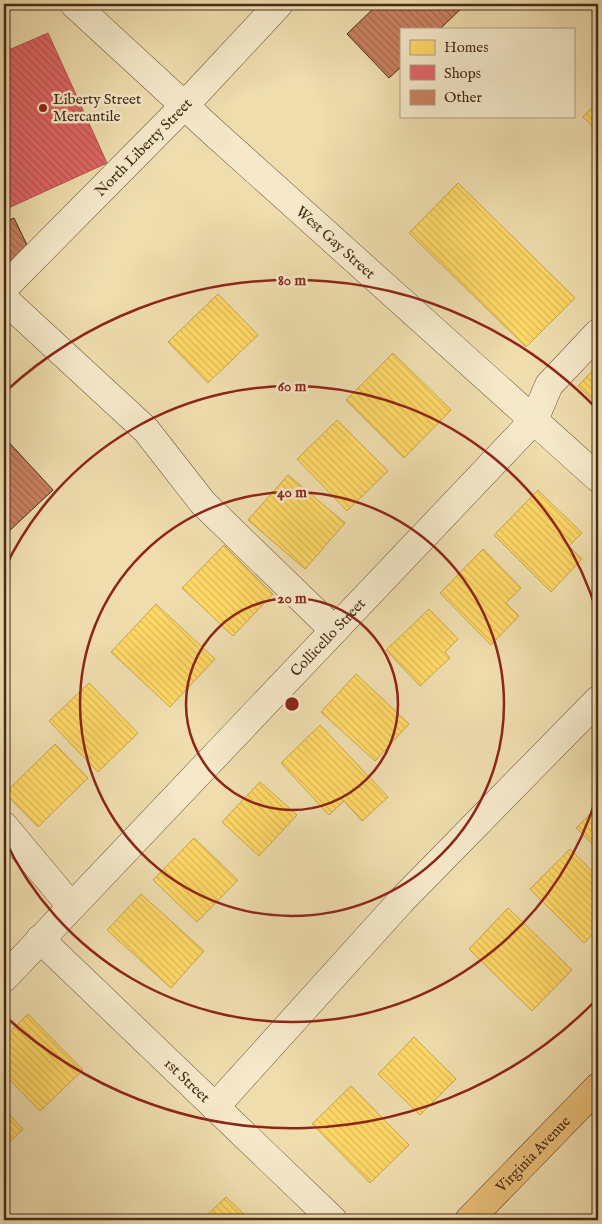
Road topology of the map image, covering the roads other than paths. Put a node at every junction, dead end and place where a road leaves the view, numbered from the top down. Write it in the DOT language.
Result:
graph roads {
  1 [pos="74,4"];
  2 [pos="280,4"];
  3 [pos="185,105"];
  4 [pos="4,288"];
  5 [pos="4,299"];
  6 [pos="598,333"];
  7 [pos="534,420"];
  8 [pos="598,478"];
  9 [pos="334,630"];
  10 [pos="598,700"];
  11 [pos="4,826"];
  12 [pos="71,906"];
  13 [pos="40,940"];
  14 [pos="4,978"];
  15 [pos="598,1087"];
  16 [pos="215,1107"];
  17 [pos="333,1220"];
  18 [pos="469,1220"];
  1 -- 3 [label="street, West Gay Street"];
  2 -- 3 [label="street, North Liberty Street"];
  3 -- 4 [label="street, North Liberty Street"];
  3 -- 7 [label="street, West Gay Street"];
  5 -- 9 [label="street"];
  6 -- 7 [label="street, Collicello Street"];
  7 -- 8 [label="street, West Gay Street"];
  7 -- 9 [label="street, Collicello Street"];
  9 -- 12 [label="street, Collicello Street"];
  10 -- 16 [label="street"];
  11 -- 12 [label="street"];
  12 -- 13 [label="street, Collicello Street"];
  13 -- 14 [label="street, Collicello Street"];
  13 -- 16 [label="street, 1st Street"];
  15 -- 18 [label="main road, Virginia Avenue"];
  16 -- 17 [label="street, 1st Street"];
}
